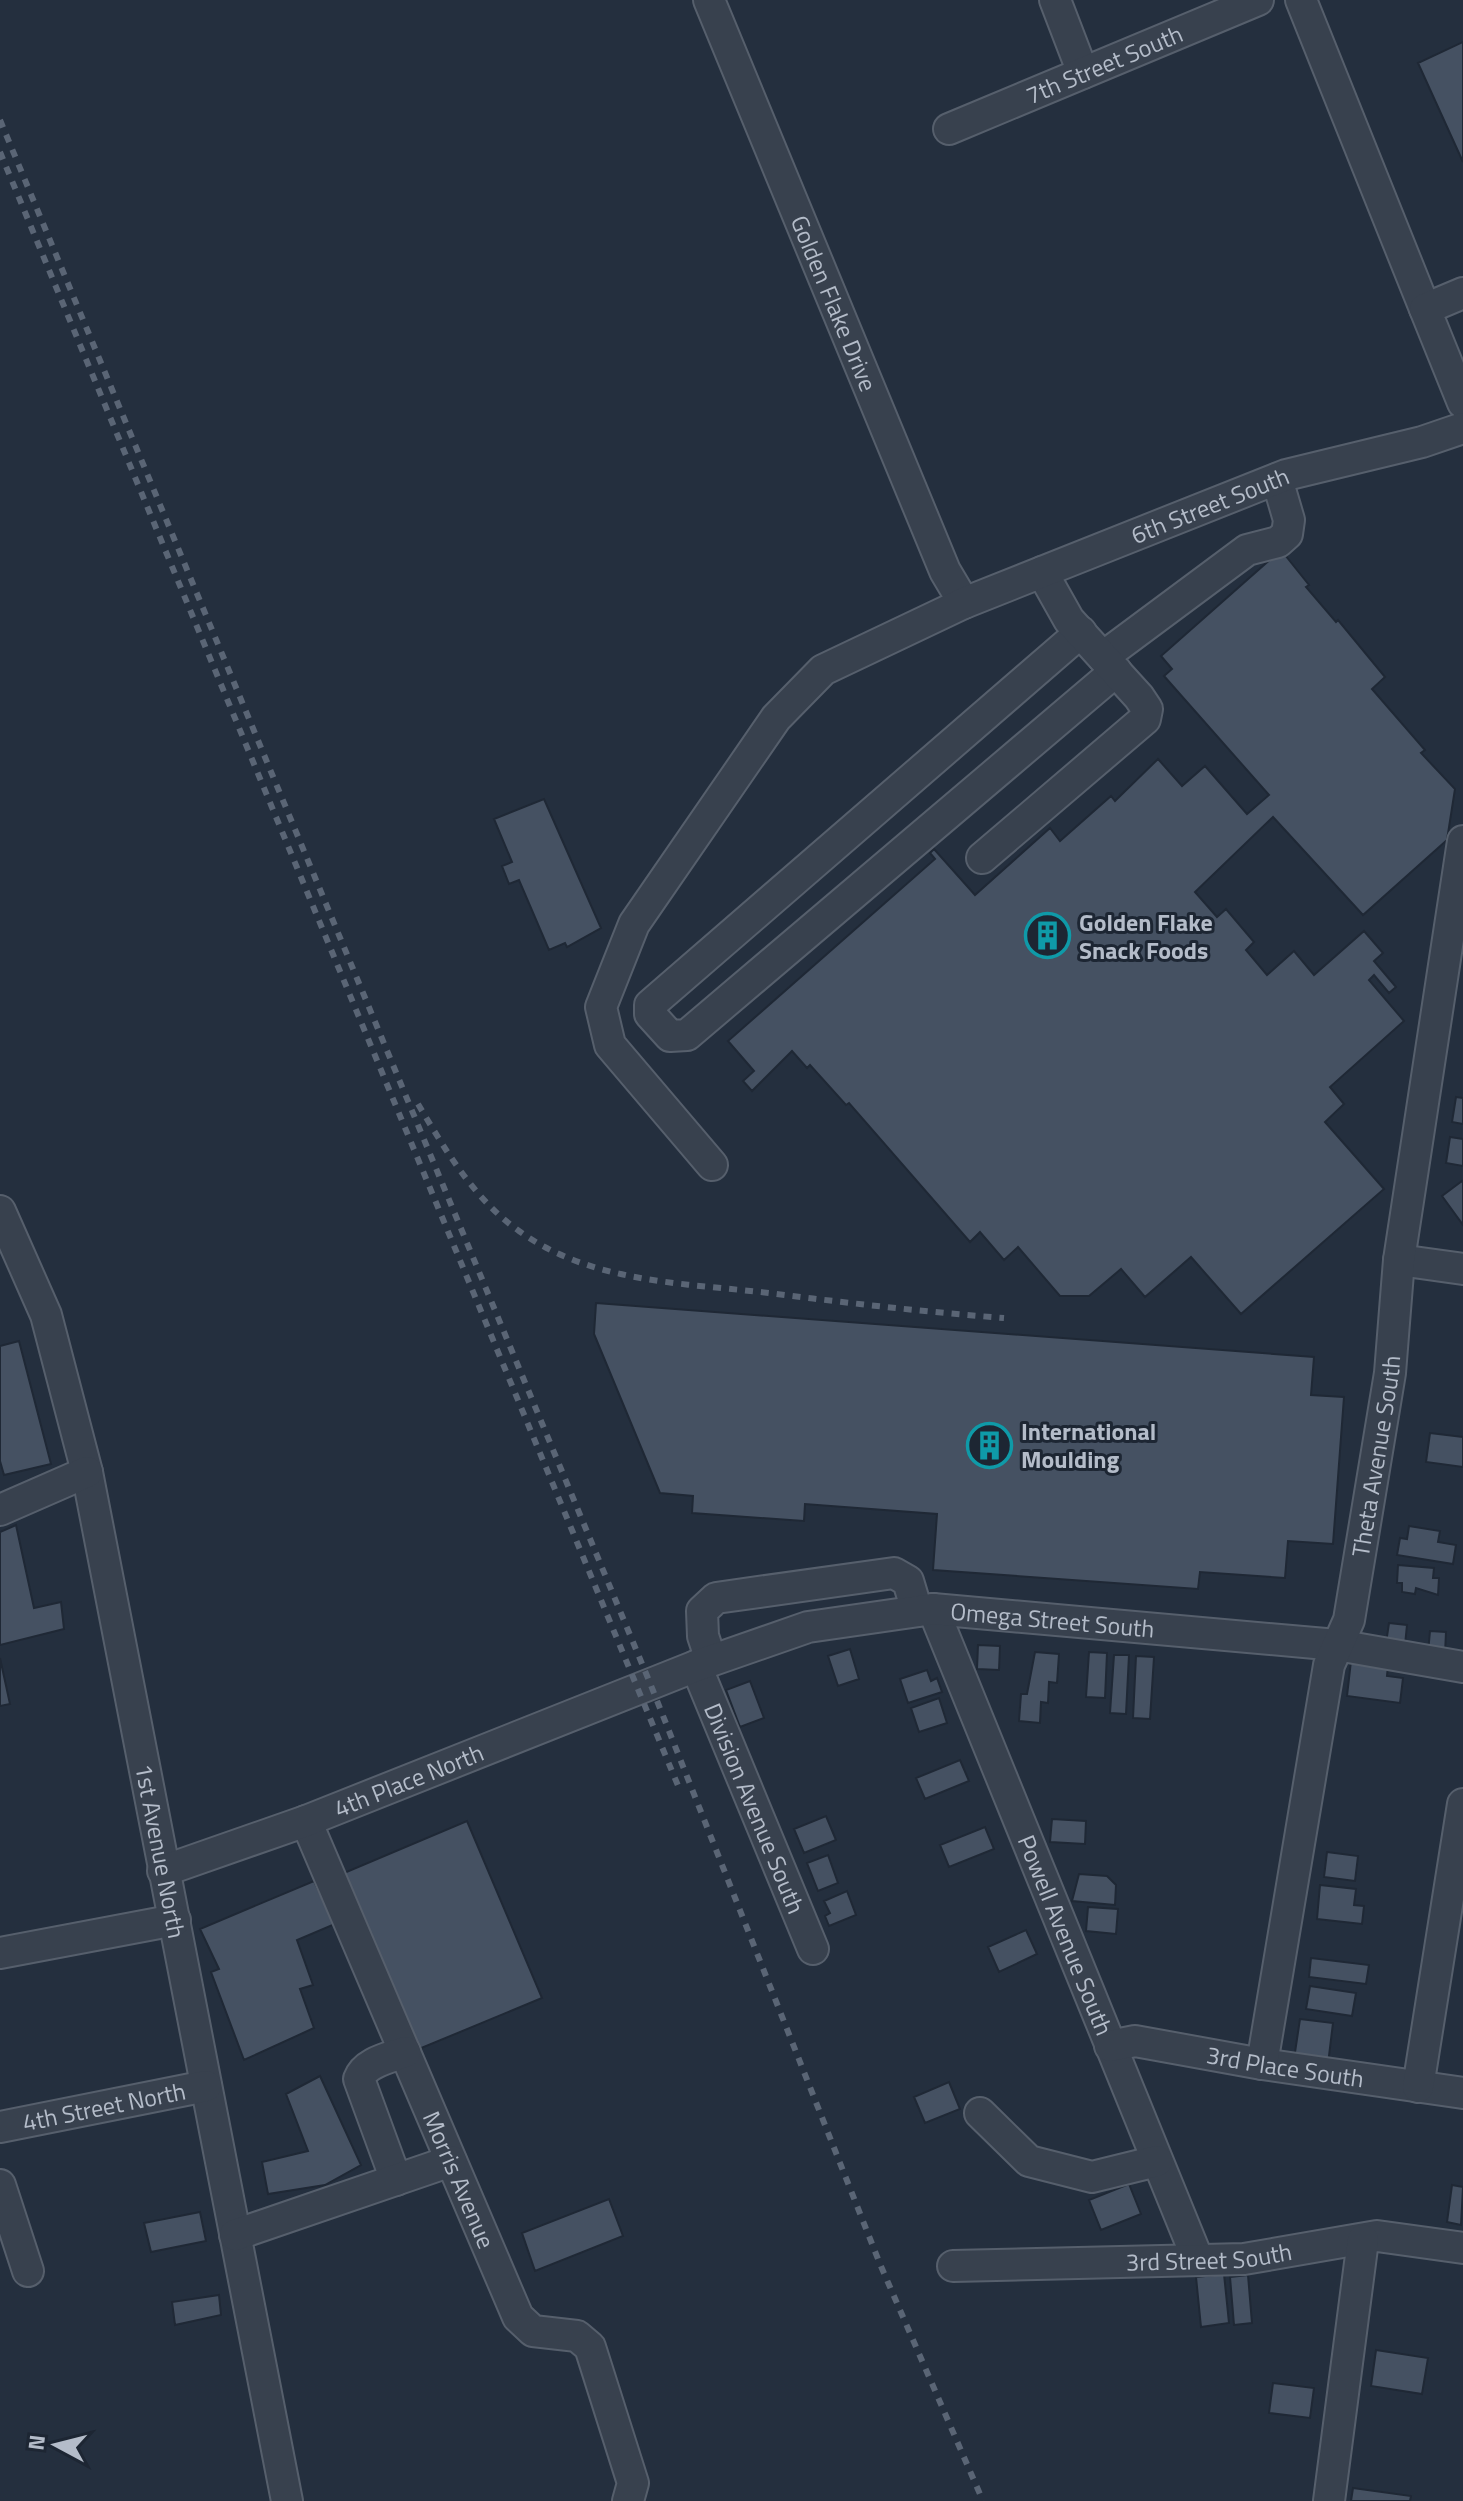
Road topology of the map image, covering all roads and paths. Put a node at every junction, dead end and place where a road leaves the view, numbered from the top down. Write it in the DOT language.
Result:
graph roads {
  1 [pos="709,0"];
  2 [pos="1055,0"];
  3 [pos="1258,0"];
  4 [pos="1301,0"];
  5 [pos="1083,73"];
  6 [pos="949,129"];
  7 [pos="1463,293"];
  8 [pos="1425,309"];
  9 [pos="1463,403"];
  10 [pos="1463,428"];
  11 [pos="1277,479"];
  12 [pos="1042,572"];
  13 [pos="964,603"];
  14 [pos="1081,632"];
  15 [pos="1109,664"];
  16 [pos="1463,841"];
  17 [pos="982,858"];
  18 [pos="1460,881"];
  19 [pos="712,1165"];
  20 [pos="0,1211"];
  21 [pos="1399,1260"];
  22 [pos="11,1264"];
  23 [pos="1463,1269"];
  24 [pos="87,1472"];
  25 [pos="0,1510"];
  26 [pos="925,1610"];
  27 [pos="1337,1645"];
  28 [pos="704,1663"];
  29 [pos="1463,1667"];
  30 [pos="650,1683"];
  31 [pos="1463,1804"];
  32 [pos="306,1821"];
  33 [pos="163,1871"];
  34 [pos="175,1920"];
  35 [pos="813,1949"];
  36 [pos="0,1953"];
  37 [pos="1110,2046"];
  38 [pos="405,2052"];
  39 [pos="1262,2064"];
  40 [pos="206,2086"];
  41 [pos="1418,2087"];
  42 [pos="1463,2093"];
  43 [pos="980,2113"];
  44 [pos="0,2127"];
  45 [pos="451,2161"];
  46 [pos="1157,2161"];
  47 [pos="396,2180"];
  48 [pos="0,2185"];
  49 [pos="235,2235"];
  50 [pos="1363,2240"];
  51 [pos="1463,2248"];
  52 [pos="1198,2260"];
  53 [pos="953,2266"];
  54 [pos="28,2271"];
  55 [pos="621,2499"];
  56 [pos="287,2501"];
  57 [pos="1329,2501"];
  1 -- 13 [label="street, Golden Flake Drive"];
  2 -- 5 [label="street"];
  3 -- 5 [label="street, 7th Street South"];
  4 -- 8 [label="street"];
  5 -- 6 [label="street, 7th Street South"];
  7 -- 8 [label="street"];
  8 -- 9 [label="street"];
  10 -- 11 [label="street, 6th Street South"];
  11 -- 12 [label="street, 6th Street South"];
  11 -- 15 [label="street"];
  12 -- 13 [label="street, 6th Street South"];
  12 -- 14 [label="street"];
  13 -- 19 [label="street, 6th Street South"];
  14 -- 15 [label="street"];
  14 -- 15 [label="street"];
  15 -- 17 [label="street"];
  16 -- 18 [label="street, Theta Avenue South"];
  18 -- 21 [label="street, Theta Avenue South"];
  20 -- 22 [label="street, 1st Avenue North"];
  21 -- 23 [label="street"];
  21 -- 27 [label="street, Theta Avenue South"];
  22 -- 24 [label="street, 1st Avenue North"];
  24 -- 25 [label="street"];
  24 -- 33 [label="street, 1st Avenue North"];
  26 -- 27 [label="street, Omega Street South"];
  26 -- 28 [label="street, Omega Street South"];
  26 -- 28 [label="street, Powell Avenue South"];
  26 -- 37 [label="street, Powell Avenue South"];
  27 -- 29 [label="street, Omega Street South"];
  27 -- 39 [label="street, Theta Avenue South"];
  28 -- 30 [label="street, Omega Street South"];
  28 -- 35 [label="street, Division Avenue South"];
  30 -- 32 [label="street, 4th Place North"];
  31 -- 41 [label="street"];
  32 -- 33 [label="street, 4th Place North"];
  32 -- 38 [label="street, Morris Avenue"];
  33 -- 34 [label="street, 1st Avenue North"];
  34 -- 36 [label="street"];
  34 -- 40 [label="street, 1st Avenue North"];
  37 -- 39 [label="street, 3rd Place South"];
  37 -- 46 [label="street, Powell Avenue South"];
  38 -- 45 [label="street, Morris Avenue"];
  38 -- 47 [label="street"];
  39 -- 41 [label="street, 3rd Place South"];
  40 -- 44 [label="street, 4th Street North"];
  40 -- 49 [label="street, 1st Avenue North"];
  41 -- 42 [label="street, 3rd Place South"];
  43 -- 46 [label="street"];
  45 -- 47 [label="street"];
  45 -- 55 [label="street, Morris Avenue"];
  46 -- 52 [label="street, Powell Avenue South"];
  47 -- 49 [label="street"];
  48 -- 54 [label="street"];
  49 -- 56 [label="street, 1st Avenue North"];
  50 -- 51 [label="street, 3rd Street South"];
  50 -- 52 [label="street, 3rd Street South"];
  50 -- 57 [label="street"];
  52 -- 53 [label="street, 3rd Street South"];
}
